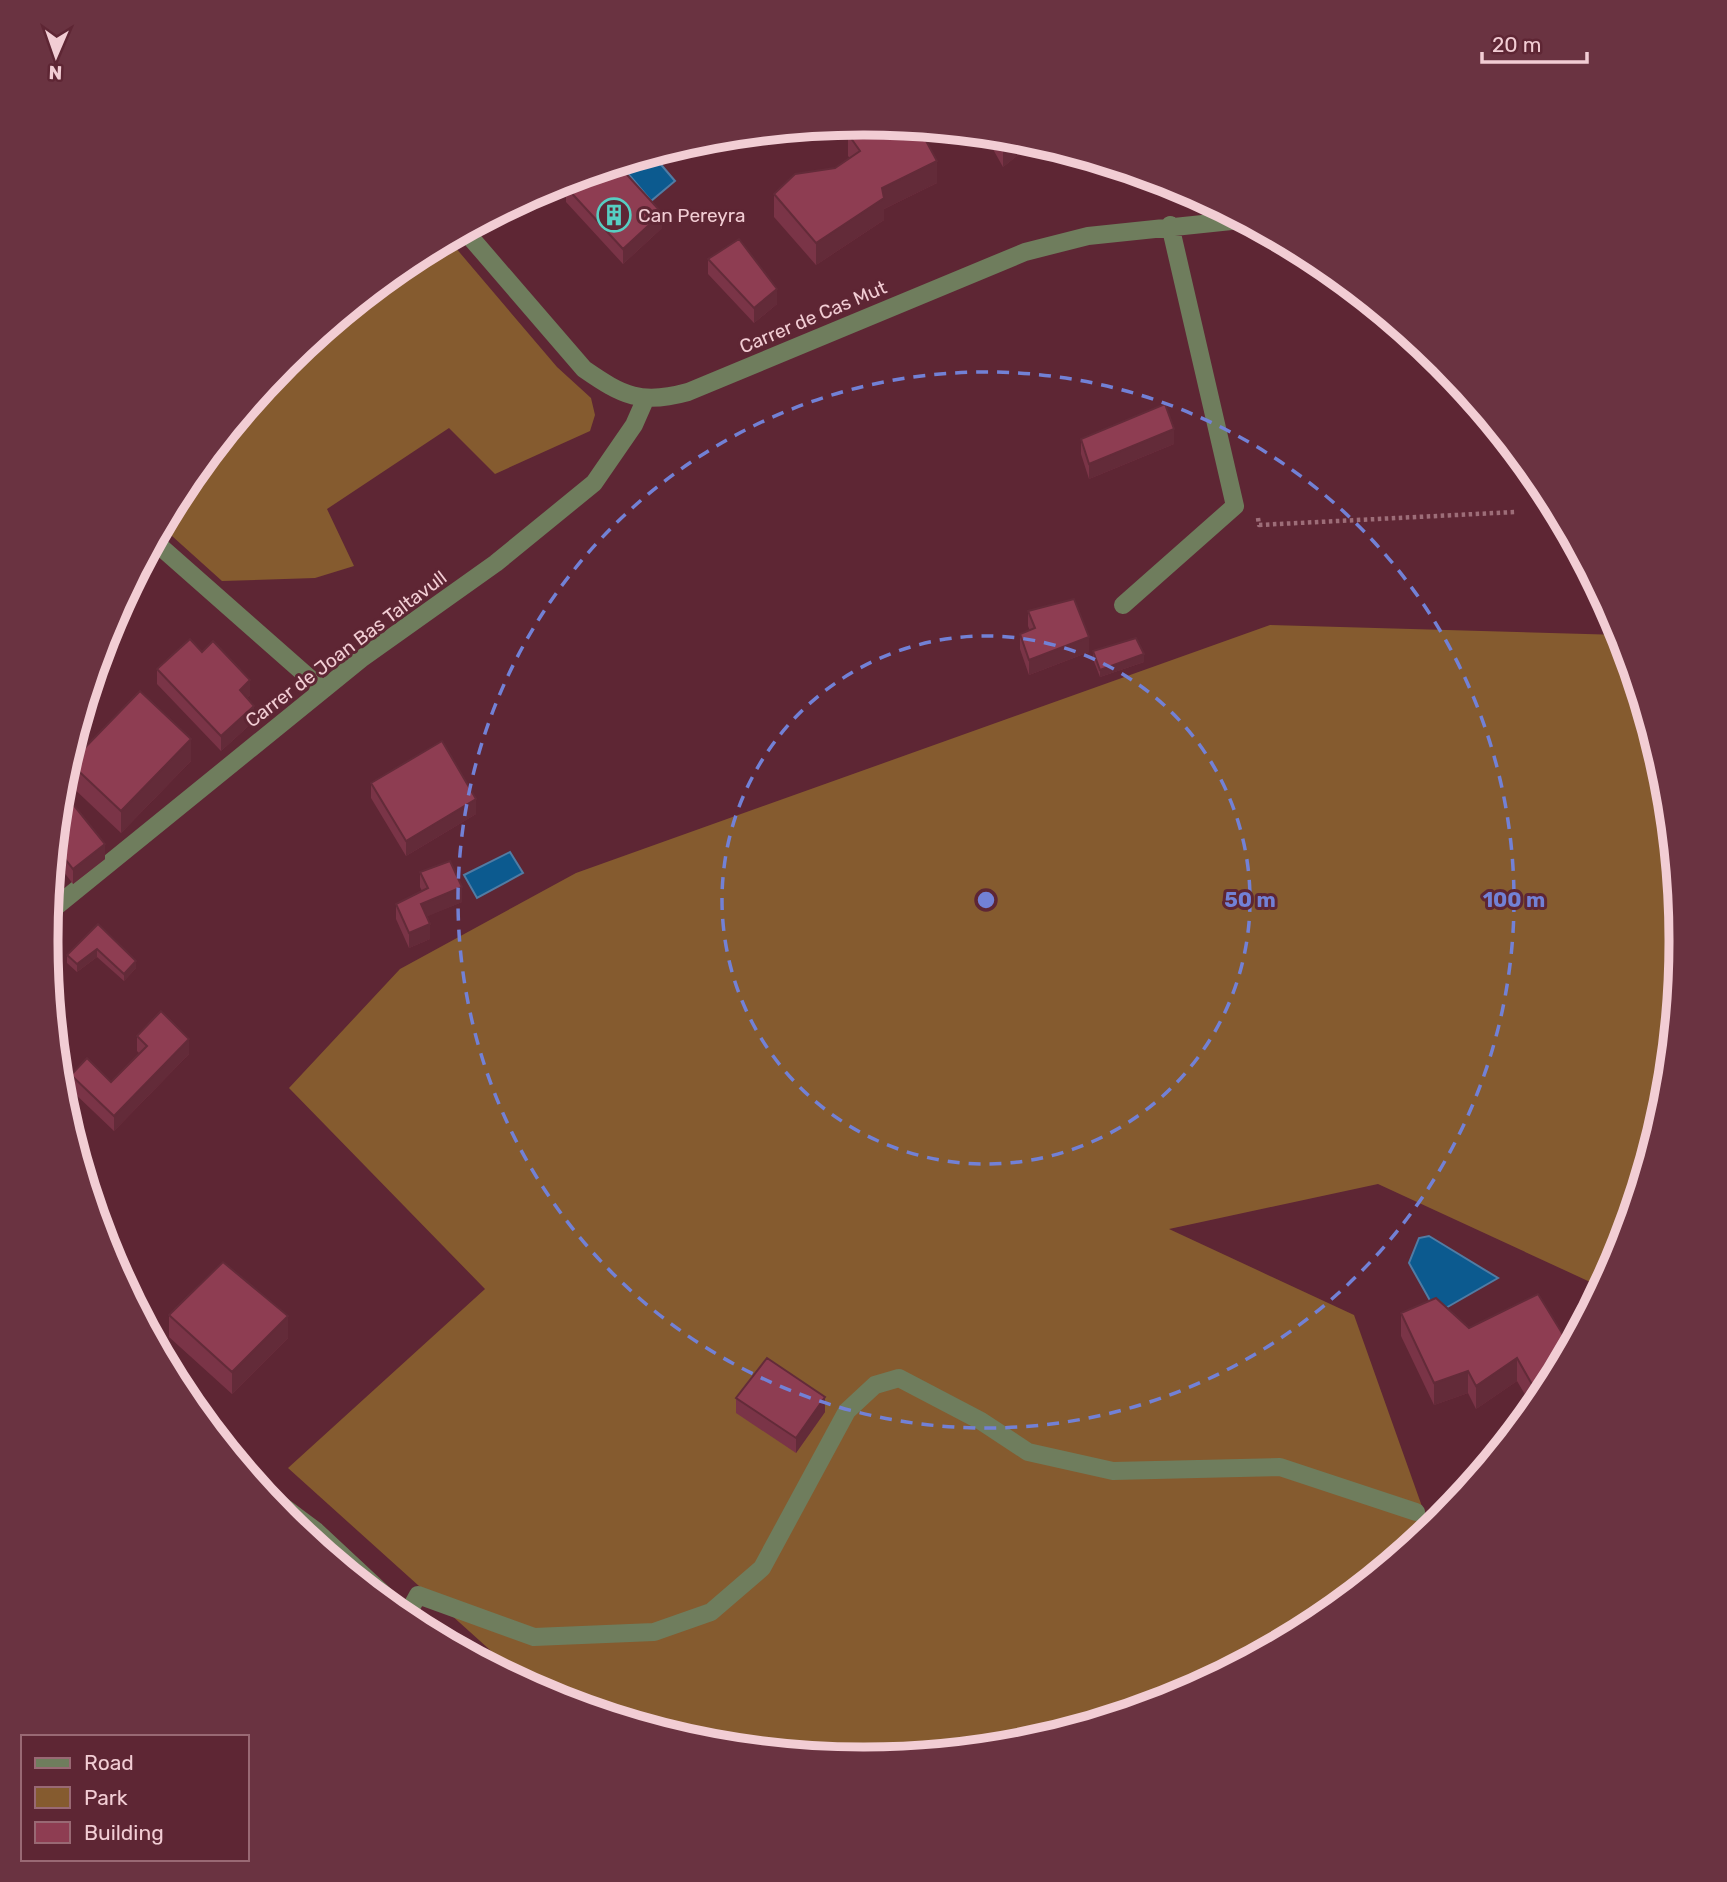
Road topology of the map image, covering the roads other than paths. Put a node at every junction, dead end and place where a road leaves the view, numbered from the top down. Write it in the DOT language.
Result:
graph roads {
  1 [pos="1226,221"];
  2 [pos="1170,225"];
  3 [pos="471,238"];
  4 [pos="645,400"];
  5 [pos="161,547"];
  6 [pos="1123,606"];
  7 [pos="323,690"];
  8 [pos="59,904"];
  9 [pos="1416,1512"];
  10 [pos="415,1610"];
  1 -- 2 [label="street, Carrer de Cas Mut"];
  2 -- 4 [label="street, Carrer de Cas Mut"];
  2 -- 6 [label="street"];
  3 -- 4 [label="street"];
  4 -- 7 [label="street, Carrer de Joan Bas Taltavull"];
  5 -- 7 [label="street"];
  7 -- 8 [label="street, Carrer de Joan Bas Taltavull"];
  9 -- 10 [label="street"];
}
